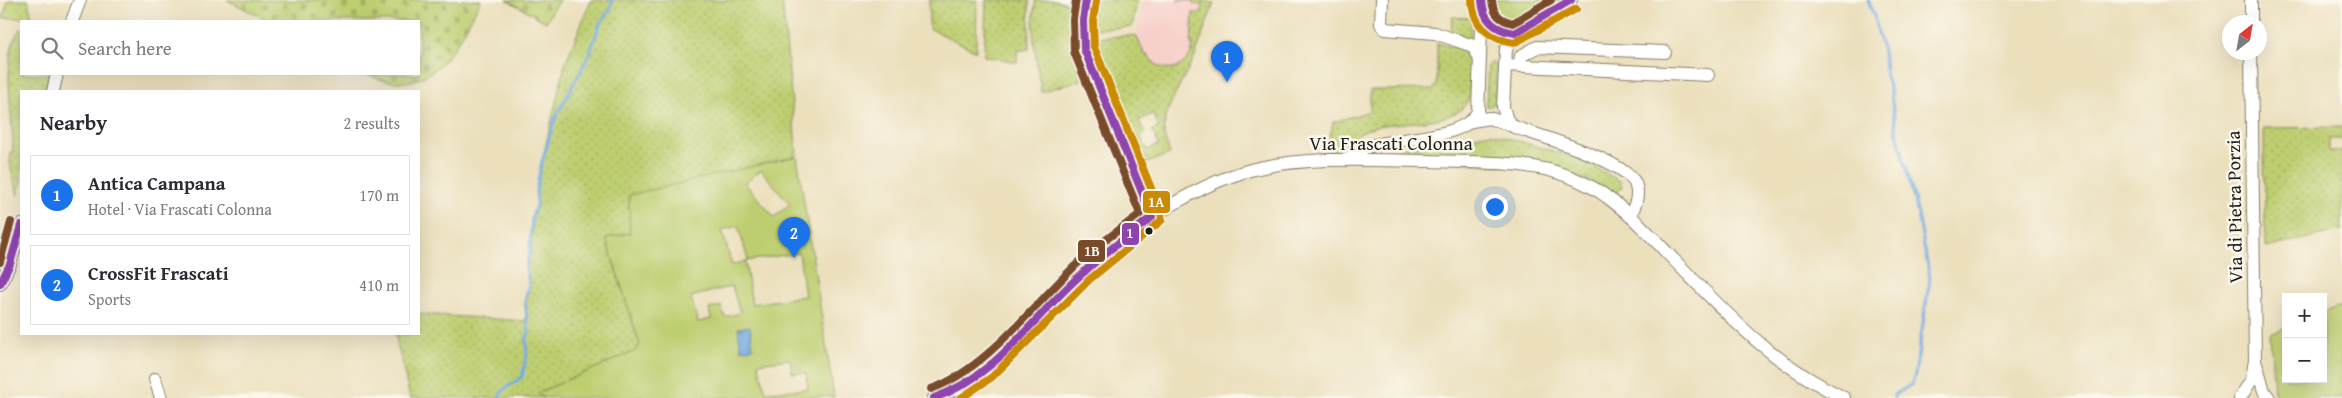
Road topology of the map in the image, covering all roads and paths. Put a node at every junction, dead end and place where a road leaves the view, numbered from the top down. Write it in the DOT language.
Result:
graph roads {
  1 [pos="80,0"];
  2 [pos="1086,0"];
  3 [pos="1382,0"];
  4 [pos="1571,0"];
  5 [pos="2251,0"];
  6 [pos="1481,4"];
  7 [pos="2251,15"];
  8 [pos="72,20"];
  9 [pos="1512,37"];
  10 [pos="1665,52"];
  11 [pos="1479,58"];
  12 [pos="2251,60"];
  13 [pos="1505,65"];
  14 [pos="1519,66"];
  15 [pos="57,75"];
  16 [pos="1708,75"];
  17 [pos="53,90"];
  18 [pos="1472,121"];
  19 [pos="1514,127"];
  20 [pos="1348,159"];
  21 [pos="1630,216"];
  22 [pos="1152,217"];
  23 [pos="20,229"];
  24 [pos="0,284"];
  25 [pos="2255,360"];
  26 [pos="155,379"];
  27 [pos="161,398"];
  28 [pos="934,398"];
  29 [pos="1844,398"];
  30 [pos="2240,398"];
  31 [pos="2269,398"];
  1 -- 8 [label="street"];
  2 -- 22 [label="street"];
  3 -- 11 [label="street"];
  4 -- 9 [label="street"];
  5 -- 7 [label="street"];
  6 -- 9 [label="street"];
  6 -- 11 [label="street"];
  9 -- 13 [label="street"];
  10 -- 14 [label="street"];
  11 -- 18 [label="street"];
  12 -- 25 [label="street, Via di Pietra Porzia"];
  13 -- 14 [label="street"];
  13 -- 19 [label="street"];
  14 -- 16 [label="street"];
  15 -- 17 [label="street"];
  18 -- 19 [label="street"];
  18 -- 20 [label="street"];
  19 -- 21 [label="street"];
  20 -- 21 [label="street, Via Frascati Colonna"];
  20 -- 22 [label="street, Via Frascati Colonna"];
  21 -- 29 [label="street, Via Frascati Colonna"];
  22 -- 28 [label="street, Via Frascati Colonna"];
  23 -- 24 [label="street"];
  25 -- 30 [label="street"];
  25 -- 31 [label="street"];
  26 -- 27 [label="street"];
}
